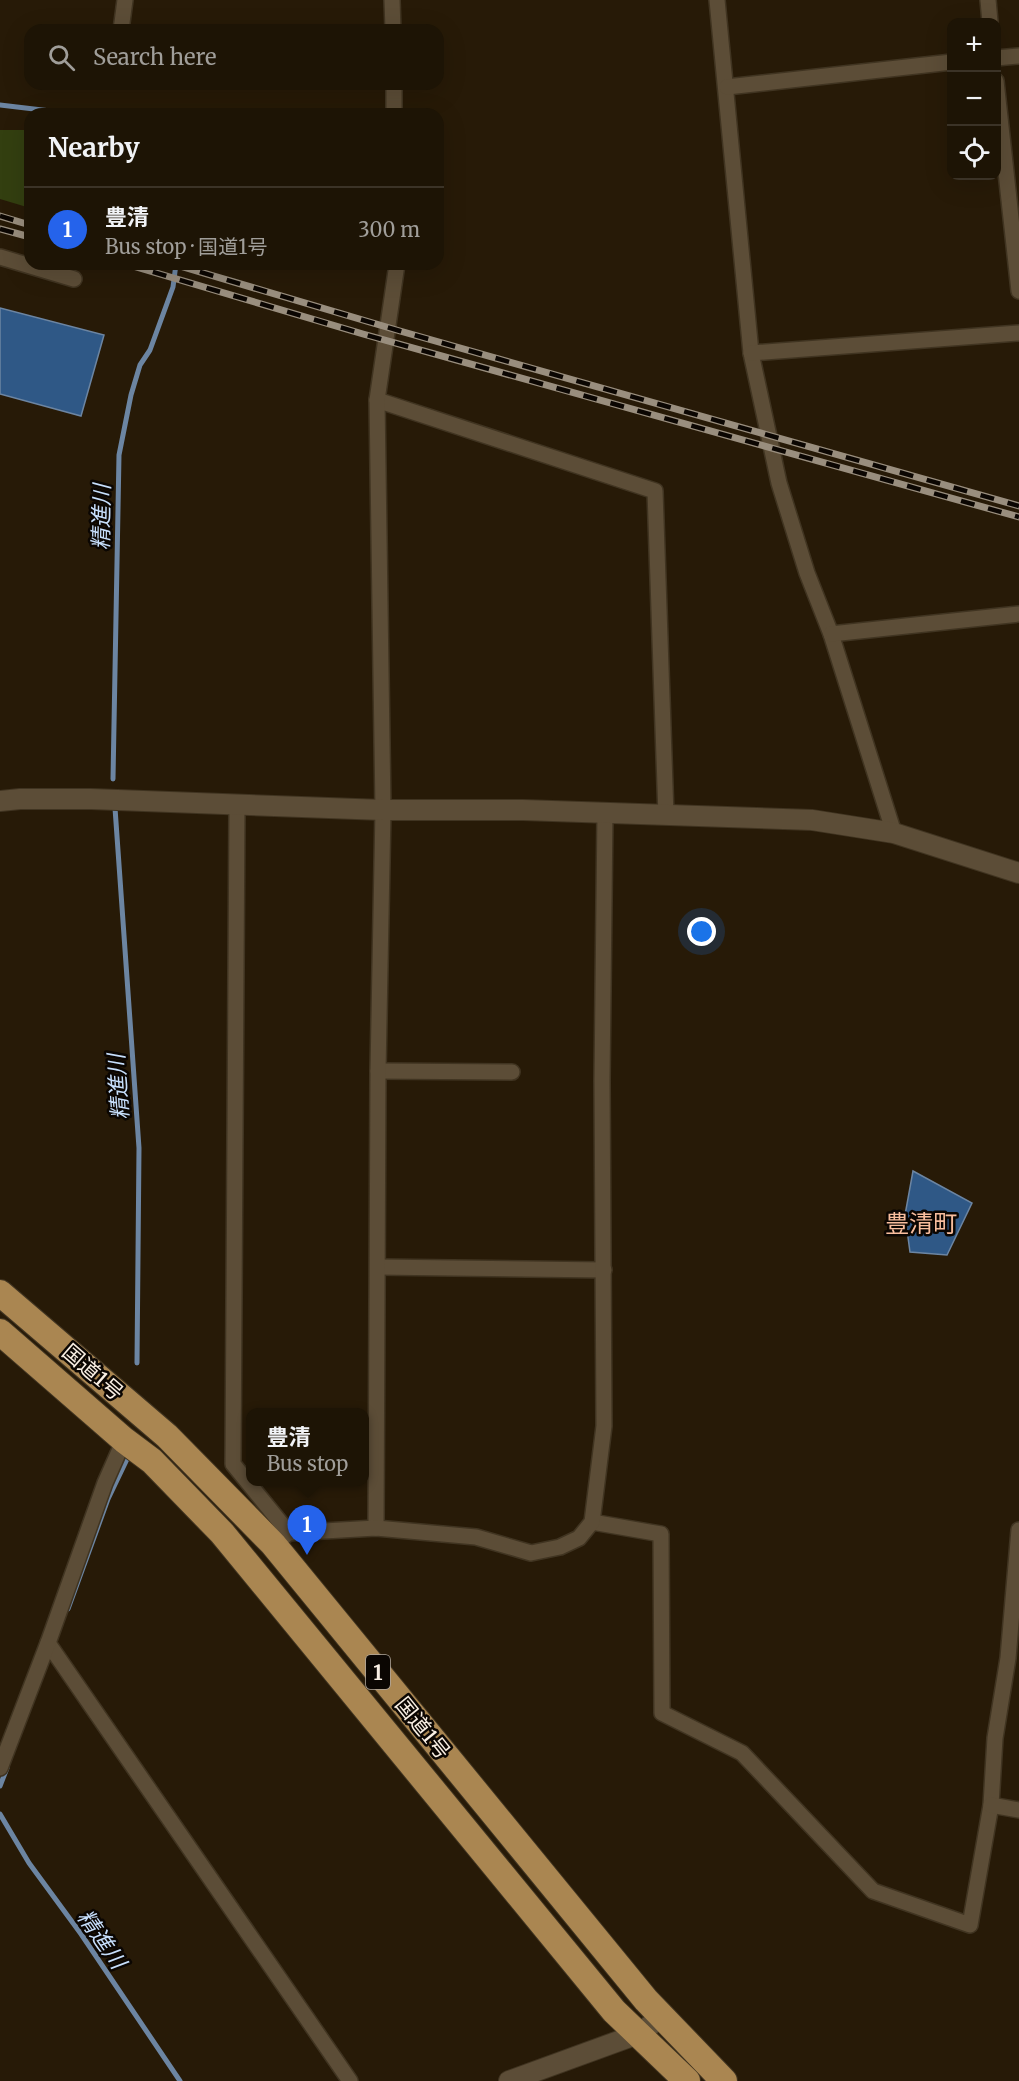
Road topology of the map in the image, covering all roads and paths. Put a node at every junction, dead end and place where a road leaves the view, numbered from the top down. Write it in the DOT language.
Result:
graph roads {
  1 [pos="125,0"];
  2 [pos="392,0"];
  3 [pos="717,0"];
  4 [pos="988,0"];
  5 [pos="990,18"];
  6 [pos="122,24"];
  7 [pos="393,24"];
  8 [pos="1019,56"];
  9 [pos="1001,58"];
  10 [pos="947,62"];
  11 [pos="727,87"];
  12 [pos="394,90"];
  13 [pos="394,108"];
  14 [pos="1001,126"];
  15 [pos="0,257"];
  16 [pos="24,264"];
  17 [pos="44,270"];
  18 [pos="396,270"];
  19 [pos="74,279"];
  20 [pos="1019,291"];
  21 [pos="1019,333"];
  22 [pos="751,352"];
  23 [pos="378,400"];
  24 [pos="1019,614"];
  25 [pos="831,634"];
  26 [pos="0,801"];
  27 [pos="237,806"];
  28 [pos="383,810"];
  29 [pos="605,812"];
  30 [pos="666,816"];
  31 [pos="894,833"];
  32 [pos="1019,873"];
  33 [pos="378,1071"];
  34 [pos="512,1072"];
  35 [pos="378,1267"];
  36 [pos="604,1270"];
  37 [pos="0,1293"];
  38 [pos="0,1332"];
  39 [pos="124,1440"];
  40 [pos="246,1484"];
  41 [pos="247,1486"];
  42 [pos="592,1522"];
  43 [pos="376,1528"];
  44 [pos="1019,1530"];
  45 [pos="281,1538"];
  46 [pos="48,1643"];
  47 [pos="0,1768"];
  48 [pos="991,1805"];
  49 [pos="1019,1810"];
  50 [pos="662,2017"];
  51 [pos="638,2034"];
  52 [pos="350,2081"];
  53 [pos="509,2081"];
  54 [pos="687,2081"];
  55 [pos="724,2081"];
  1 -- 6 [label="street"];
  2 -- 7 [label="street"];
  3 -- 11 [label="street"];
  4 -- 5 [label="street"];
  8 -- 9 [label="street"];
  10 -- 11 [label="street"];
  11 -- 22 [label="street"];
  12 -- 13 [label="street"];
  14 -- 20 [label="street"];
  15 -- 16 [label="street"];
  17 -- 19 [label="street"];
  18 -- 23 [label="street"];
  21 -- 22 [label="street"];
  22 -- 25 [label="street"];
  23 -- 28 [label="street"];
  23 -- 30 [label="street"];
  24 -- 25 [label="street"];
  25 -- 31 [label="street"];
  26 -- 27 [label="street"];
  27 -- 28 [label="street"];
  27 -- 40 [label="street"];
  28 -- 29 [label="street"];
  28 -- 33 [label="street"];
  29 -- 30 [label="street"];
  29 -- 36 [label="street"];
  30 -- 31 [label="street"];
  31 -- 32 [label="street"];
  33 -- 34 [label="street"];
  33 -- 35 [label="street"];
  35 -- 36 [label="street"];
  35 -- 43 [label="street"];
  36 -- 42 [label="street"];
  37 -- 45 [label="highway, 国道1号 / 1"];
  38 -- 39 [label="highway, 国道1号 / 1"];
  39 -- 46 [label="street"];
  39 -- 51 [label="highway, 国道1号 / 1"];
  41 -- 45 [label="street"];
  42 -- 43 [label="street"];
  42 -- 48 [label="street"];
  43 -- 45 [label="street"];
  44 -- 48 [label="street"];
  45 -- 50 [label="highway, 国道1号 / 1"];
  46 -- 47 [label="street"];
  46 -- 52 [label="street"];
  48 -- 49 [label="street"];
  50 -- 51 [label="street"];
  50 -- 55 [label="highway, 国道1号 / 1"];
  51 -- 53 [label="street"];
  51 -- 54 [label="highway, 国道1号 / 1"];
}
